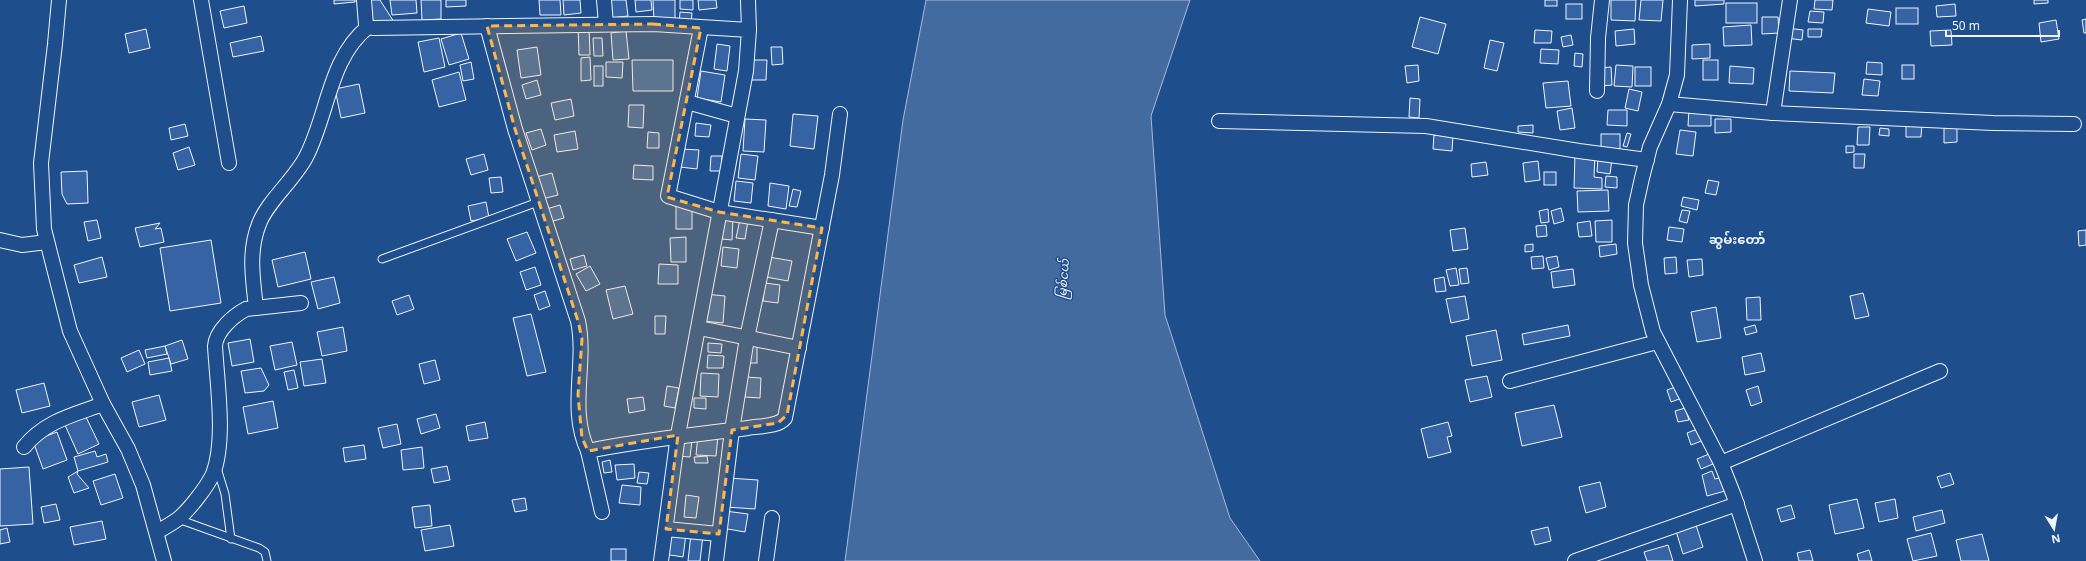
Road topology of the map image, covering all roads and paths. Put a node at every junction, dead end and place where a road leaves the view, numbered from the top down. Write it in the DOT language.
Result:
graph roads {
  1 [pos="58,0"];
  2 [pos="200,0"];
  3 [pos="364,0"];
  4 [pos="604,0"];
  5 [pos="748,0"];
  6 [pos="1602,0"];
  7 [pos="1680,0"];
  8 [pos="1790,0"];
  9 [pos="606,24"];
  10 [pos="488,26"];
  11 [pos="368,27"];
  12 [pos="700,28"];
  13 [pos="748,30"];
  14 [pos="1597,91"];
  15 [pos="687,102"];
  16 [pos="1669,104"];
  17 [pos="1773,113"];
  18 [pos="840,114"];
  19 [pos="737,116"];
  20 [pos="1219,121"];
  21 [pos="2074,124"];
  22 [pos="1647,160"];
  23 [pos="229,163"];
  24 [pos="538,202"];
  25 [pos="719,212"];
  26 [pos="772,220"];
  27 [pos="822,228"];
  28 [pos="0,240"];
  29 [pos="47,242"];
  30 [pos="382,259"];
  31 [pos="302,303"];
  32 [pos="256,308"];
  33 [pos="698,328"];
  34 [pos="747,338"];
  35 [pos="1657,342"];
  36 [pos="799,348"];
  37 [pos="1940,371"];
  38 [pos="1510,381"];
  39 [pos="103,404"];
  40 [pos="732,430"];
  41 [pos="678,435"];
  42 [pos="24,447"];
  43 [pos="588,451"];
  44 [pos="1721,463"];
  45 [pos="215,464"];
  46 [pos="1737,504"];
  47 [pos="602,512"];
  48 [pos="772,518"];
  49 [pos="178,519"];
  50 [pos="666,529"];
  51 [pos="157,532"];
  52 [pos="719,534"];
  53 [pos="231,539"];
  54 [pos="164,561"];
  55 [pos="267,561"];
  56 [pos="661,561"];
  57 [pos="716,561"];
  58 [pos="766,561"];
  59 [pos="1575,561"];
  60 [pos="1755,561"];
  1 -- 29 [label="street"];
  2 -- 23 [label="street"];
  3 -- 11 [label="street"];
  4 -- 9 [label="street"];
  5 -- 13 [label="street"];
  6 -- 14 [label="street"];
  7 -- 16 [label="street"];
  8 -- 17 [label="street"];
  9 -- 10 [label="street"];
  9 -- 12 [label="street"];
  10 -- 11 [label="street"];
  10 -- 24 [label="street"];
  11 -- 32 [label="street"];
  12 -- 13 [label="street"];
  12 -- 15 [label="street"];
  13 -- 19 [label="street"];
  15 -- 19 [label="street"];
  15 -- 25 [label="street"];
  16 -- 17 [label="street"];
  16 -- 22 [label="street"];
  17 -- 21 [label="street"];
  18 -- 27 [label="street"];
  19 -- 25 [label="street"];
  20 -- 22 [label="street"];
  22 -- 35 [label="street"];
  24 -- 30 [label="lane"];
  24 -- 43 [label="street"];
  25 -- 26 [label="street"];
  25 -- 33 [label="street"];
  26 -- 27 [label="street"];
  26 -- 34 [label="street"];
  27 -- 36 [label="street"];
  28 -- 29 [label="street"];
  29 -- 39 [label="street"];
  31 -- 32 [label="street"];
  32 -- 45 [label="street"];
  33 -- 34 [label="street"];
  33 -- 41 [label="street"];
  34 -- 36 [label="street"];
  34 -- 40 [label="street"];
  35 -- 38 [label="street"];
  35 -- 44 [label="street"];
  36 -- 40 [label="street"];
  37 -- 44 [label="street"];
  39 -- 42 [label="street"];
  39 -- 51 [label="street"];
  40 -- 41 [label="street"];
  40 -- 52 [label="street"];
  41 -- 43 [label="street"];
  41 -- 50 [label="street"];
  43 -- 47 [label="street"];
  44 -- 46 [label="street"];
  45 -- 49 [label="street"];
  45 -- 53 [label="lane"];
  46 -- 59 [label="street"];
  46 -- 60 [label="street"];
  48 -- 58 [label="street"];
  49 -- 51 [label="street"];
  49 -- 53 [label="lane"];
  50 -- 52 [label="street"];
  50 -- 56 [label="street"];
  51 -- 54 [label="street"];
  52 -- 57 [label="street"];
  53 -- 55 [label="lane"];
}
